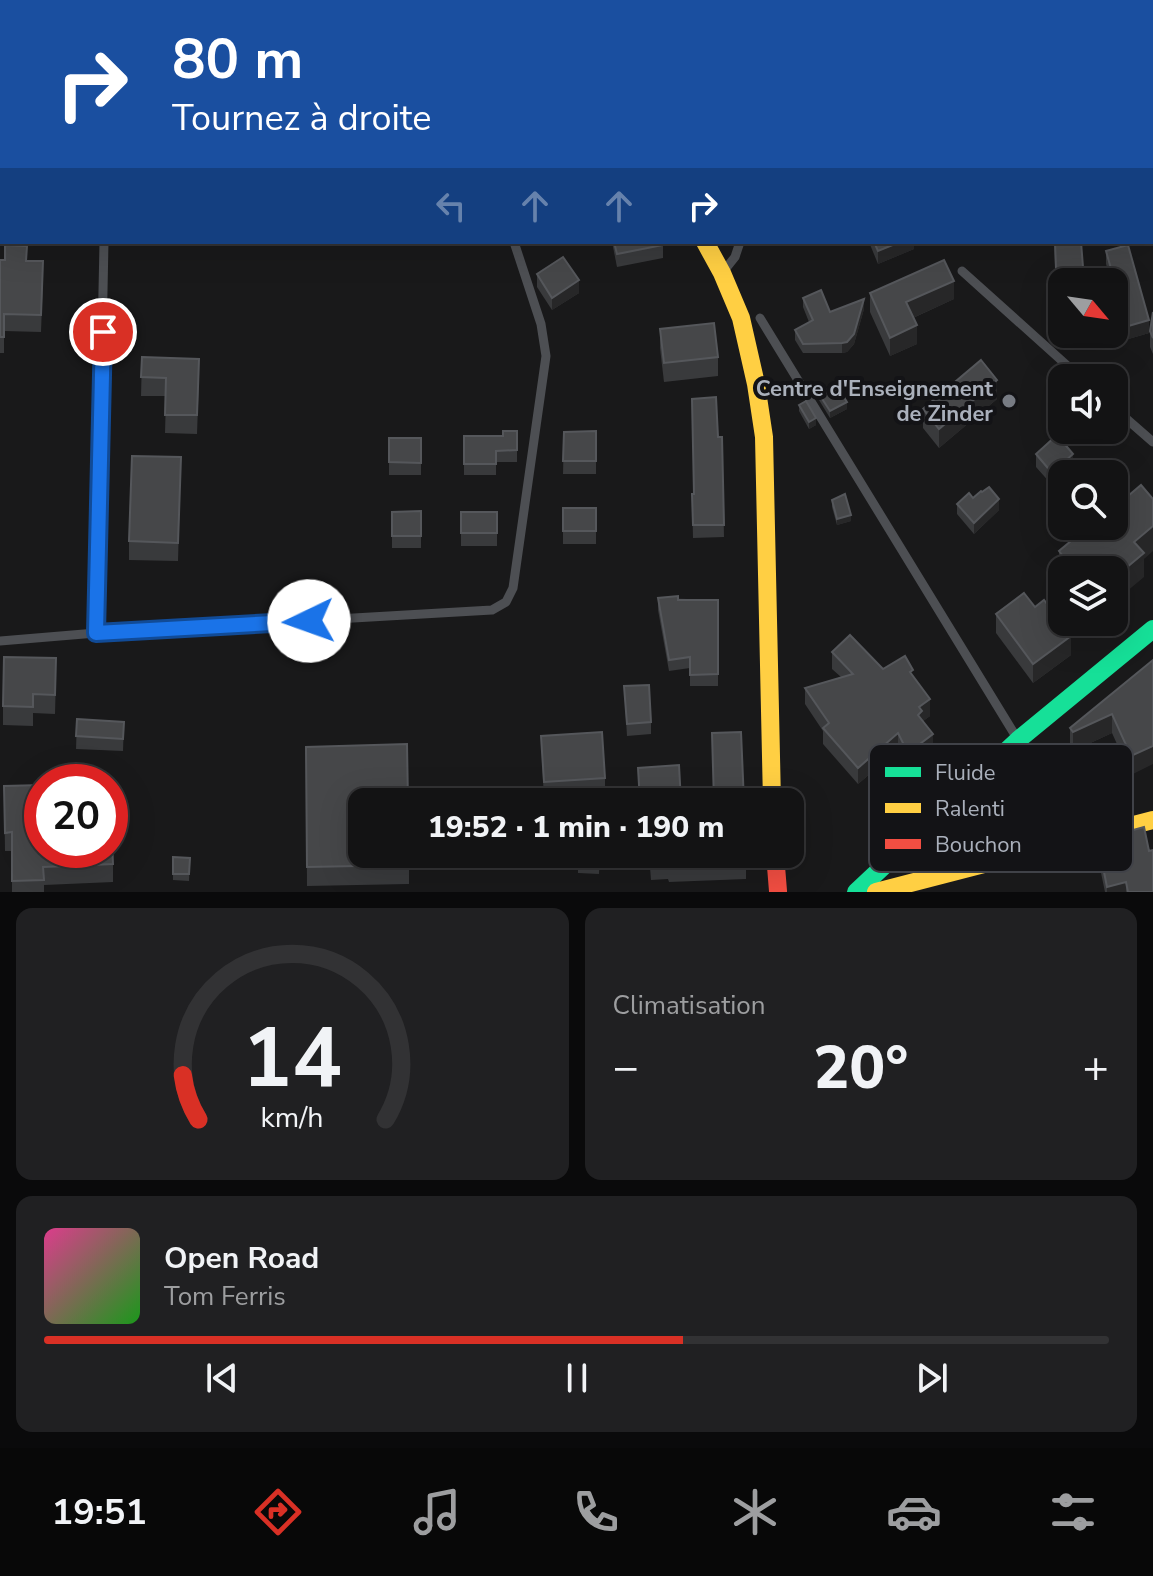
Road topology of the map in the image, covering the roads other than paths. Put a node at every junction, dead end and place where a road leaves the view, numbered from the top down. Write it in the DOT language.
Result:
graph roads {
  1 [pos="104,244"];
  2 [pos="515,244"];
  3 [pos="706,244"];
  4 [pos="734,247"];
  5 [pos="962,271"];
  6 [pos="722,273"];
  7 [pos="760,318"];
  8 [pos="1065,364"];
  9 [pos="777,383"];
  10 [pos="1128,420"];
  11 [pos="1153,442"];
  12 [pos="785,592"];
  13 [pos="1153,629"];
  14 [pos="96,633"];
  15 [pos="0,641"];
  16 [pos="1018,740"];
  17 [pos="1014,744"];
  18 [pos="1020,744"];
  19 [pos="772,788"];
  20 [pos="789,788"];
  21 [pos="1153,820"];
  22 [pos="1133,825"];
  23 [pos="779,868"];
  24 [pos="788,868"];
  25 [pos="877,872"];
  26 [pos="952,872"];
  27 [pos="786,890"];
  28 [pos="856,892"];
  29 [pos="876,892"];
  1 -- 14 [label="lane"];
  2 -- 14 [label="lane"];
  3 -- 6 [label="main road"];
  4 -- 6 [label="lane"];
  4 -- 7 [label="main road"];
  5 -- 8 [label="lane"];
  6 -- 19 [label="main road"];
  7 -- 9 [label="main road"];
  7 -- 16 [label="lane"];
  10 -- 11 [label="lane"];
  12 -- 20 [label="main road"];
  13 -- 16 [label="main road"];
  14 -- 15 [label="lane"];
  16 -- 17 [label="main road"];
  16 -- 18 [label="lane"];
  21 -- 22 [label="main road"];
  23 -- 27 [label="main road"];
  24 -- 27 [label="main road"];
  25 -- 28 [label="main road"];
  26 -- 29 [label="main road"];
}
